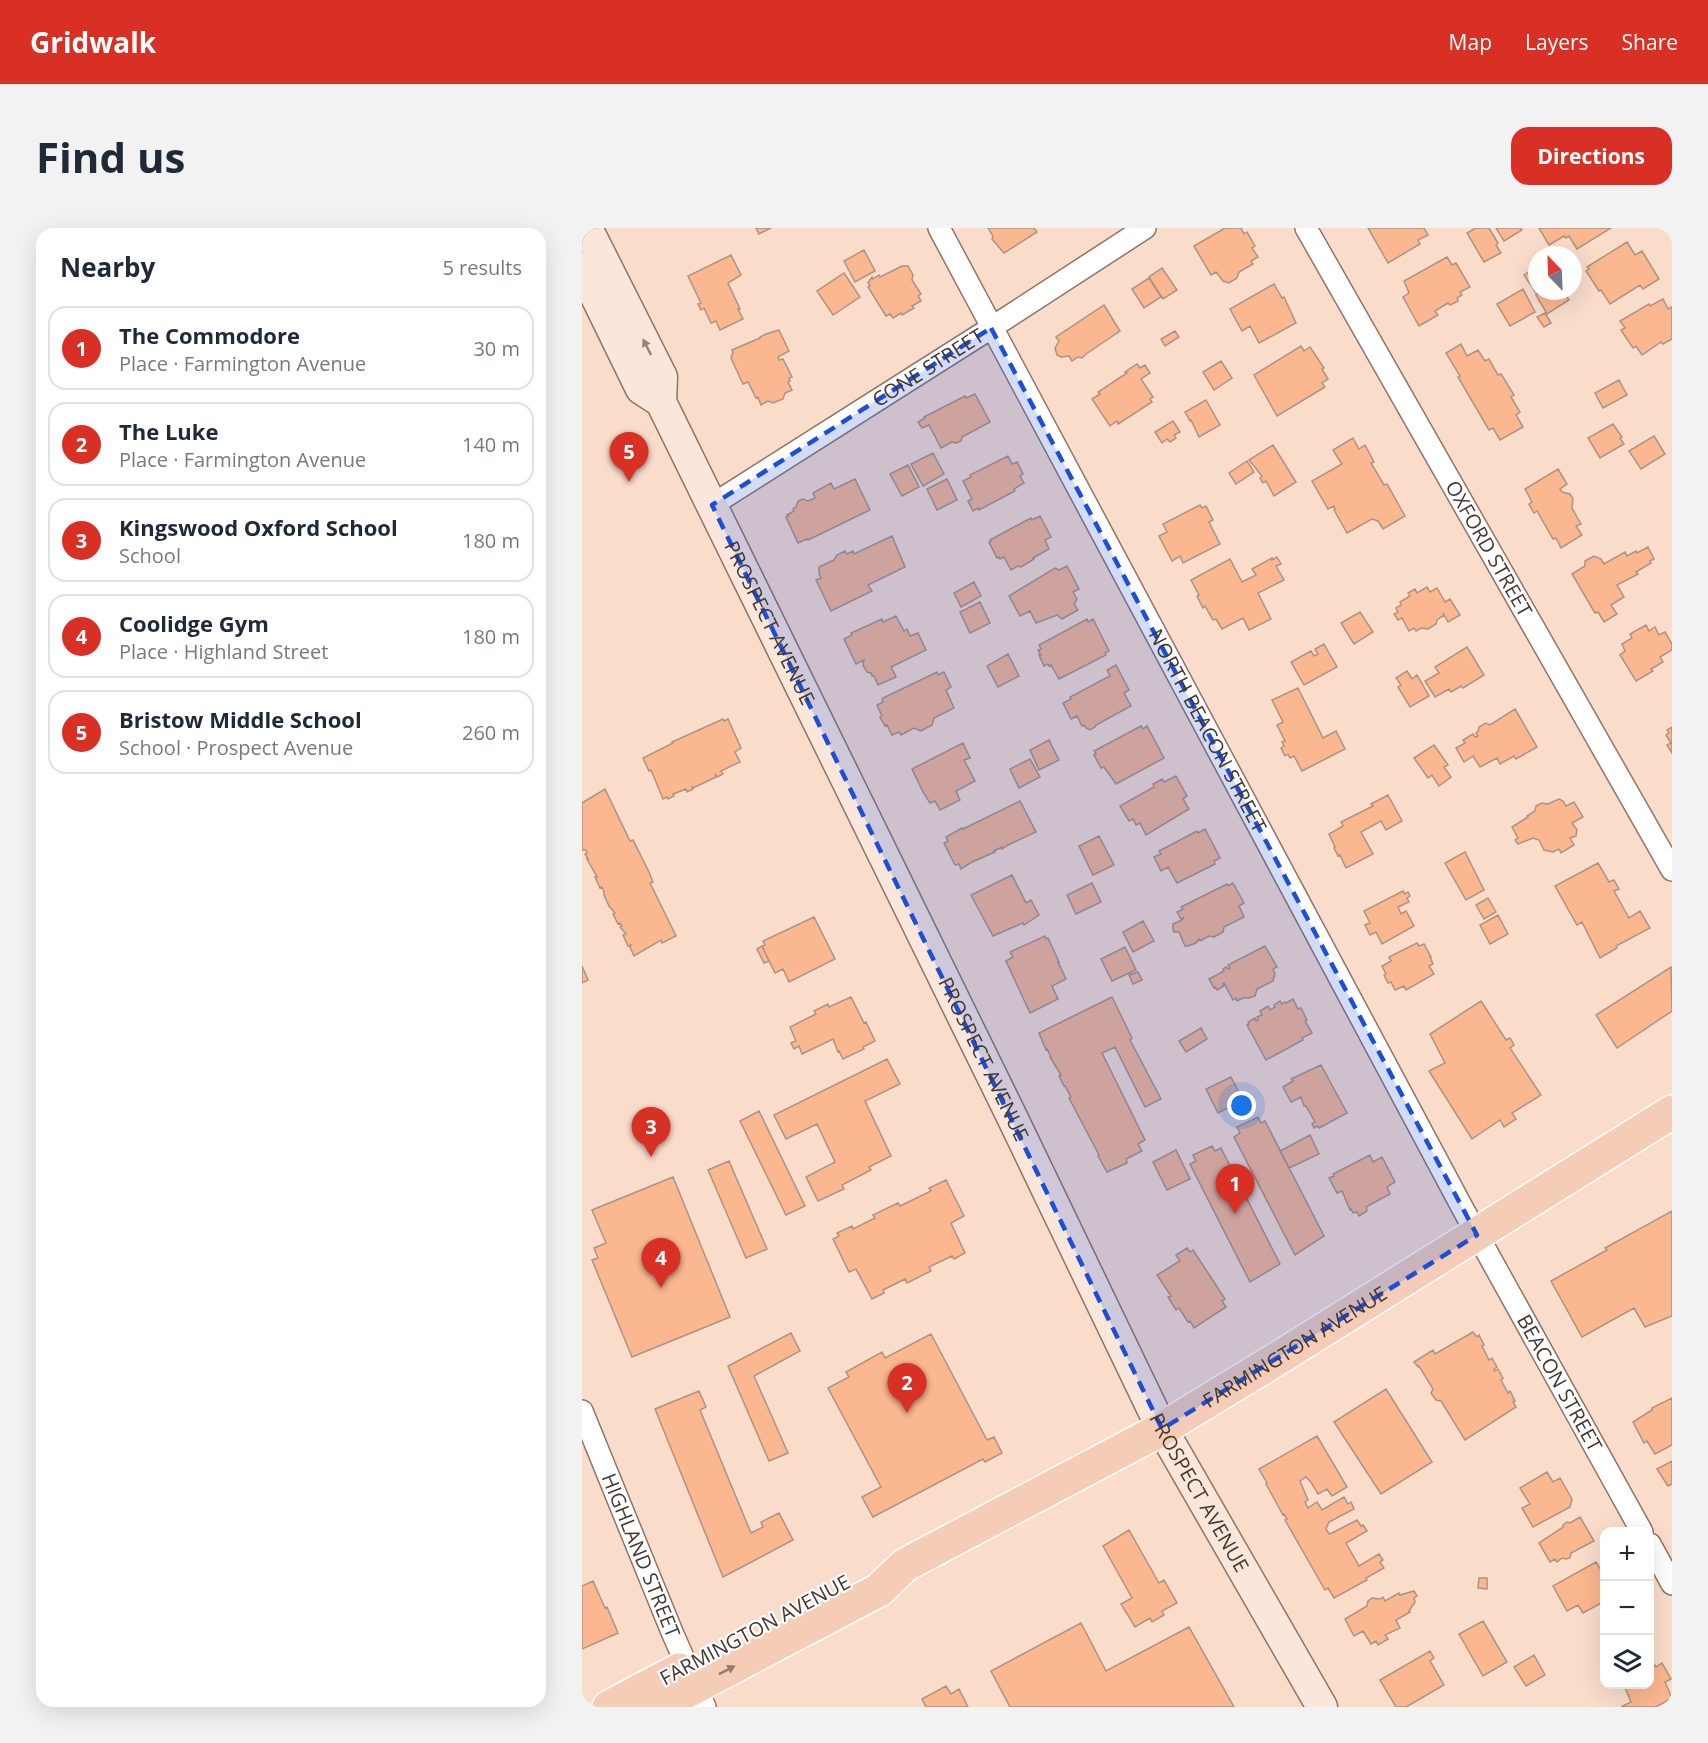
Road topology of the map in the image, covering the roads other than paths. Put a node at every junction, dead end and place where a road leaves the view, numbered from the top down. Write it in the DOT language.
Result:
graph roads {
  1 [pos="587,228"];
  2 [pos="939,228"];
  3 [pos="1145,228"];
  4 [pos="1306,228"];
  5 [pos="582,268"];
  6 [pos="992,328"];
  7 [pos="661,402"];
  8 [pos="712,505"];
  9 [pos="1672,870"];
  10 [pos="1672,1112"];
  11 [pos="1477,1234"];
  12 [pos="582,1411"];
  13 [pos="1162,1429"];
  14 [pos="1639,1527"];
  15 [pos="1654,1551"];
  16 [pos="1672,1584"];
  17 [pos="696,1686"];
  18 [pos="609,1707"];
  19 [pos="657,1707"];
  20 [pos="1322,1707"];
  7 -- 1 [label="main road, PROSPECT AVENUE, one-way"];
  2 -- 6 [label="street, NORTH BEACON STREET"];
  3 -- 6 [label="street, CONE STREET"];
  4 -- 9 [label="street, OXFORD STREET"];
  5 -- 7 [label="main road, PROSPECT AVENUE"];
  6 -- 8 [label="street, CONE STREET"];
  6 -- 11 [label="street, NORTH BEACON STREET"];
  7 -- 8 [label="main road, PROSPECT AVENUE"];
  8 -- 13 [label="main road, PROSPECT AVENUE"];
  10 -- 11 [label="main road, FARMINGTON AVENUE"];
  11 -- 13 [label="main road, FARMINGTON AVENUE"];
  11 -- 14 [label="street, BEACON STREET"];
  12 -- 17 [label="street, HIGHLAND STREET"];
  13 -- 17 [label="main road, FARMINGTON AVENUE"];
  13 -- 20 [label="main road, PROSPECT AVENUE"];
  15 -- 16 [label="street"];
  17 -- 18 [label="main road, FARMINGTON AVENUE"];
  17 -- 19 [label="main road, FARMINGTON AVENUE"];
}
